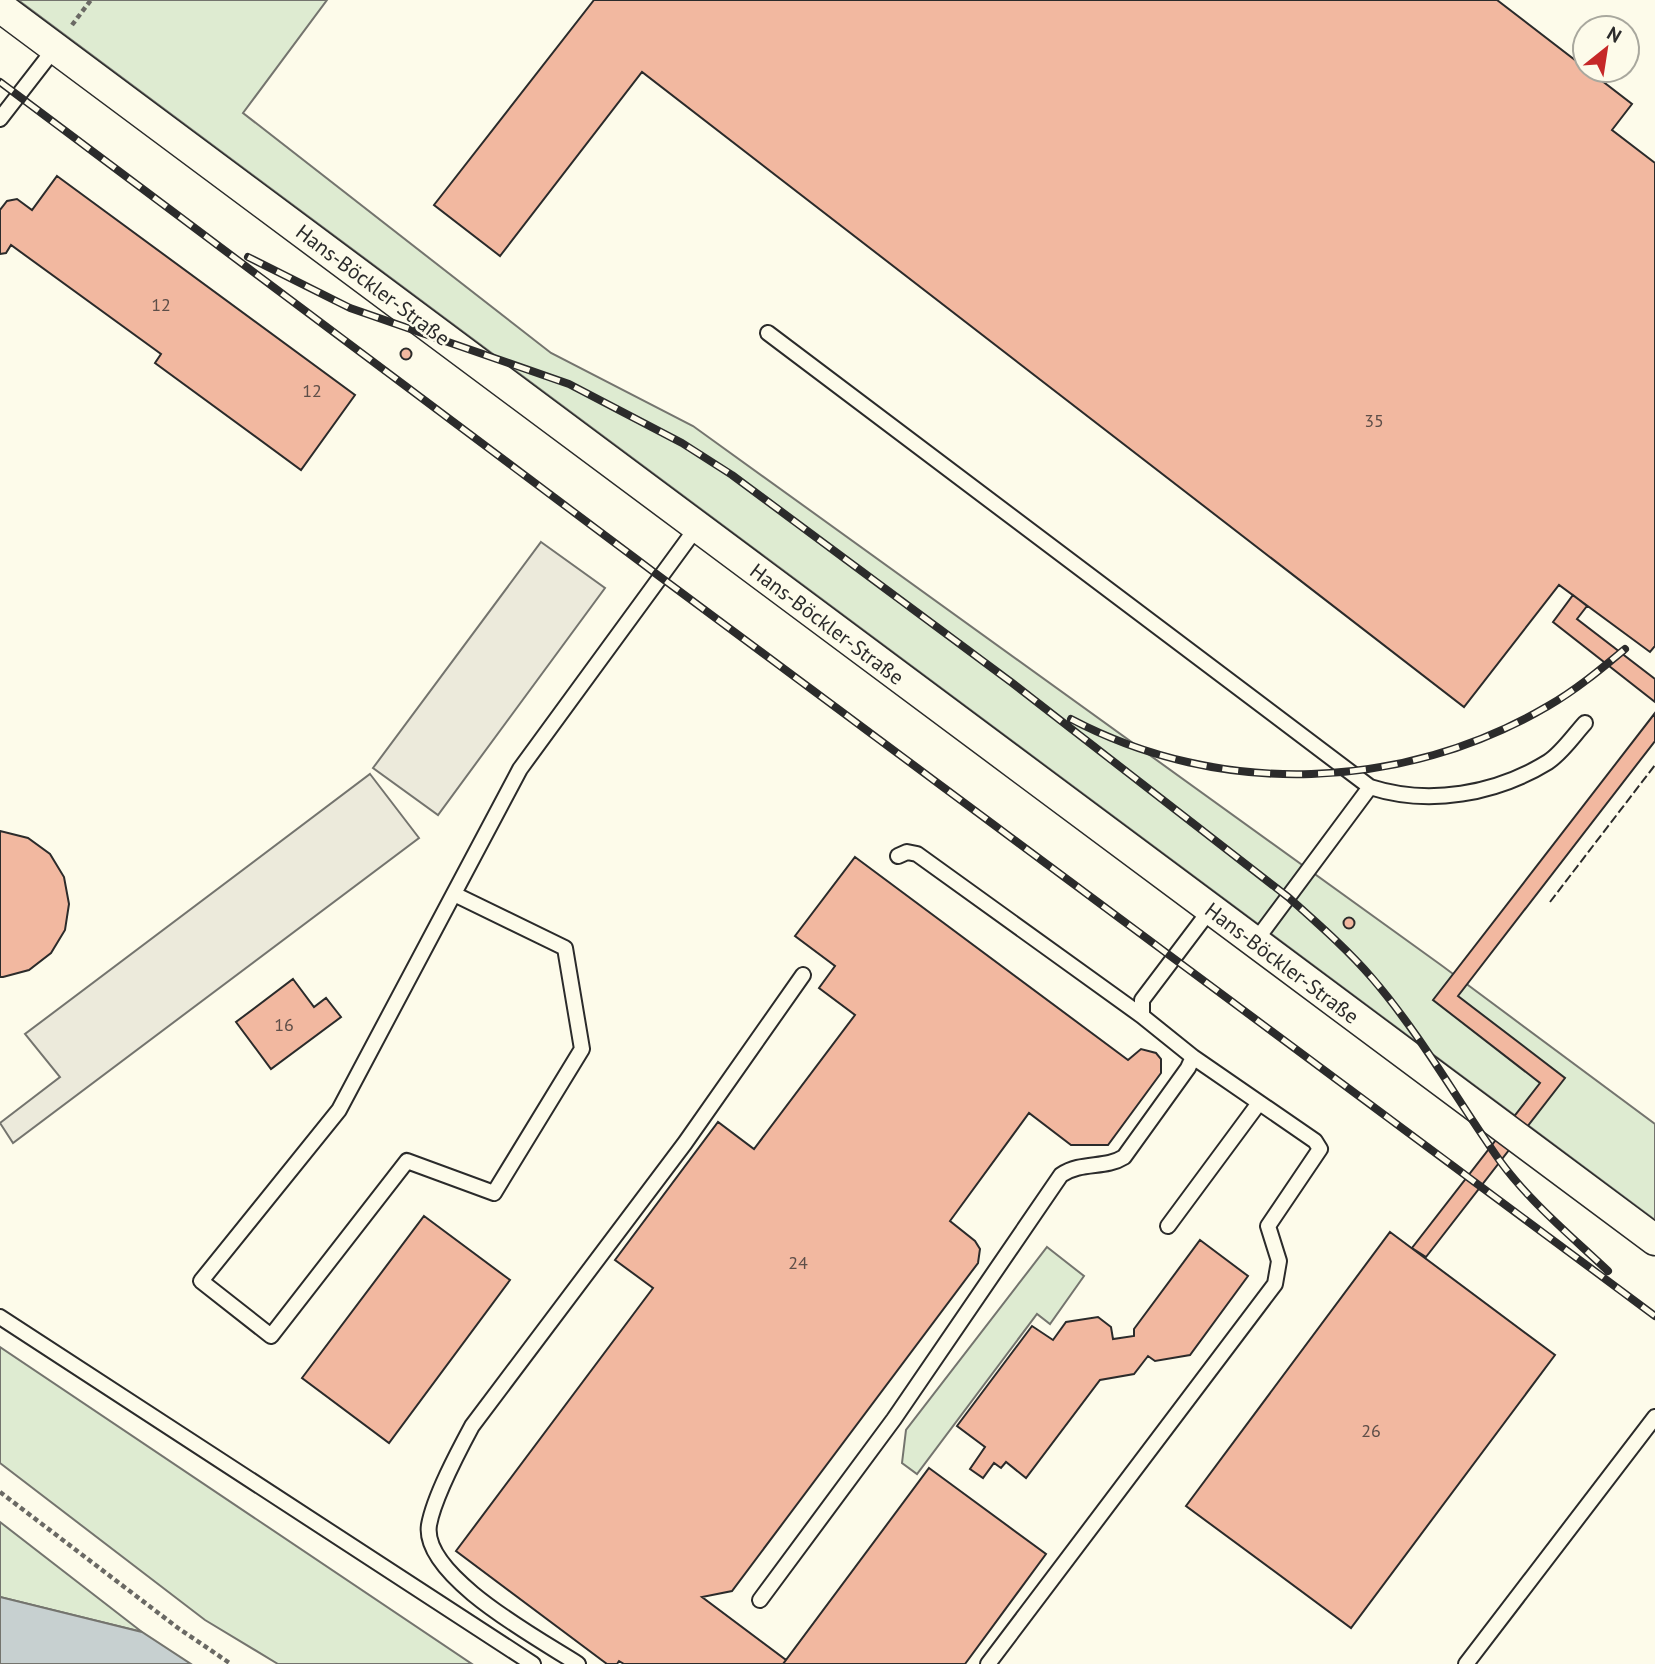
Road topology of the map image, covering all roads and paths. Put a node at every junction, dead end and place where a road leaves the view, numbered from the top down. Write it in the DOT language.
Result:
graph roads {
  1 [pos="0,7"];
  2 [pos="55,48"];
  3 [pos="0,119"];
  4 [pos="768,333"];
  5 [pos="697,527"];
  6 [pos="1585,723"];
  7 [pos="1370,787"];
  8 [pos="898,856"];
  9 [pos="454,894"];
  10 [pos="1210,910"];
  11 [pos="1254,943"];
  12 [pos="803,975"];
  13 [pos="1142,1016"];
  14 [pos="1193,1057"];
  15 [pos="1259,1103"];
  16 [pos="1168,1226"];
  17 [pos="1655,1240"];
  18 [pos="0,1317"];
  19 [pos="1655,1417"];
  20 [pos="0,1492"];
  21 [pos="760,1600"];
  22 [pos="231,1664"];
  23 [pos="534,1664"];
  24 [pos="578,1664"];
  25 [pos="988,1664"];
  26 [pos="1466,1664"];
  1 -- 2 [label="street, Hans-Böckler-Straße"];
  2 -- 3 [label="lane"];
  2 -- 5 [label="street, Hans-Böckler-Straße"];
  4 -- 7 [label="lane"];
  5 -- 9 [label="lane"];
  5 -- 10 [label="street, Hans-Böckler-Straße"];
  6 -- 7 [label="lane"];
  7 -- 11 [label="lane"];
  8 -- 13 [label="lane"];
  9 -- 9 [label="lane"];
  10 -- 11 [label="street, Hans-Böckler-Straße"];
  10 -- 13 [label="lane"];
  11 -- 17 [label="street, Hans-Böckler-Straße"];
  12 -- 24 [label="lane"];
  13 -- 14 [label="lane"];
  14 -- 15 [label="lane"];
  14 -- 21 [label="lane"];
  15 -- 16 [label="lane"];
  15 -- 25 [label="lane"];
  18 -- 23 [label="lane"];
  19 -- 26 [label="lane"];
  20 -- 22 [label="path"];
}
